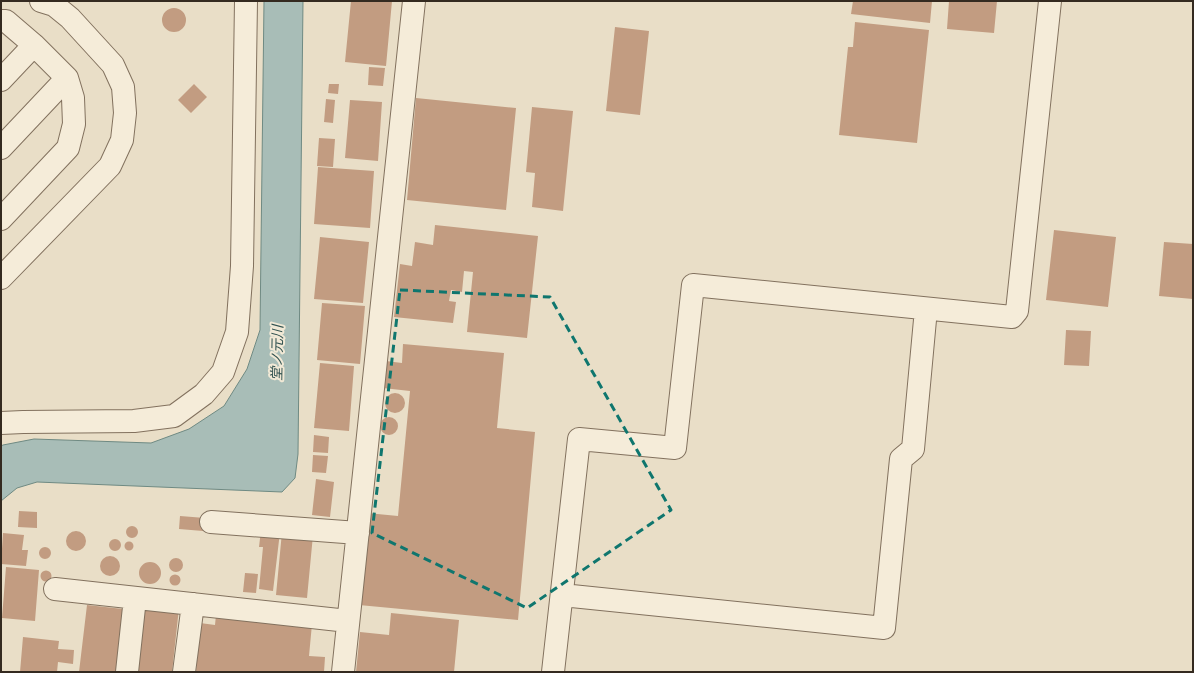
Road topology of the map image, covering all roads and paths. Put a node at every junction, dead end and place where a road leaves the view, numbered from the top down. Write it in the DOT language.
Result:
graph roads {
  1 [pos="246,1"];
  2 [pos="414,1"];
  3 [pos="1050,1"];
  4 [pos="49,2"];
  5 [pos="1,21"];
  6 [pos="34,45"];
  7 [pos="67,78"];
  8 [pos="1,80"];
  9 [pos="1,148"];
  10 [pos="1,219"];
  11 [pos="1,278"];
  12 [pos="926,309"];
  13 [pos="1,423"];
  14 [pos="211,522"];
  15 [pos="358,533"];
  16 [pos="55,589"];
  17 [pos="562,596"];
  18 [pos="136,598"];
  19 [pos="193,604"];
  20 [pos="348,621"];
  21 [pos="127,672"];
  22 [pos="184,672"];
  23 [pos="343,672"];
  24 [pos="553,672"];
  1 -- 13 [label="street"];
  2 -- 15 [label="street"];
  3 -- 12 [label="street"];
  4 -- 11 [label="street"];
  5 -- 6 [label="street"];
  6 -- 7 [label="street"];
  6 -- 8 [label="street"];
  7 -- 9 [label="street"];
  7 -- 10 [label="street"];
  12 -- 17 [label="street"];
  12 -- 17 [label="street"];
  14 -- 15 [label="street"];
  15 -- 20 [label="street"];
  16 -- 18 [label="street"];
  17 -- 24 [label="street"];
  18 -- 19 [label="street"];
  18 -- 21 [label="street"];
  19 -- 20 [label="street"];
  19 -- 22 [label="street"];
  20 -- 23 [label="street"];
}
